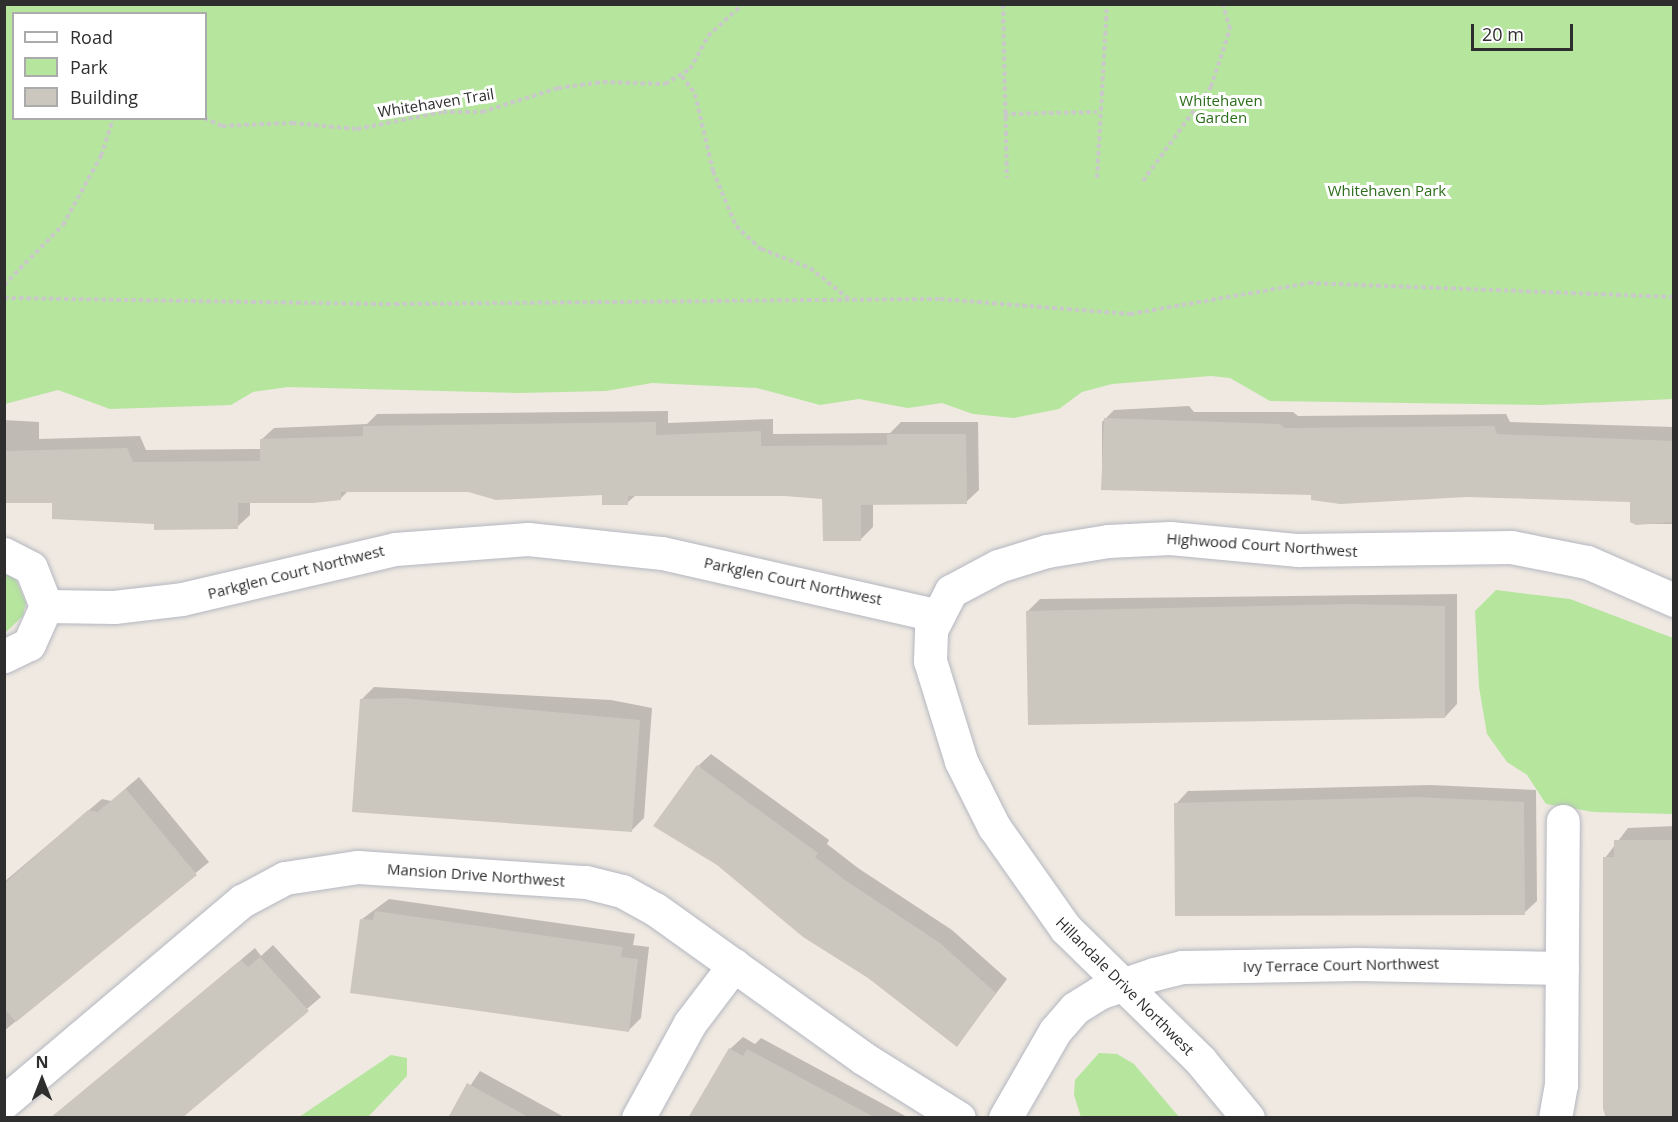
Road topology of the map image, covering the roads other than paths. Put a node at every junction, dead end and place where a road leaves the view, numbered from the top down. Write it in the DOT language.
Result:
graph roads {
  1 [pos="4,554"];
  2 [pos="1674,600"];
  3 [pos="46,606"];
  4 [pos="935,615"];
  5 [pos="4,656"];
  6 [pos="1563,821"];
  7 [pos="734,965"];
  8 [pos="1562,968"];
  9 [pos="1122,984"];
  10 [pos="4,1102"];
  11 [pos="638,1118"];
  12 [pos="959,1118"];
  13 [pos="1005,1118"];
  14 [pos="1248,1118"];
  15 [pos="1555,1118"];
  1 -- 3 [label="street"];
  2 -- 4 [label="street, Highwood Court Northwest"];
  3 -- 4 [label="street, Parkglen Court Northwest"];
  3 -- 5 [label="street"];
  4 -- 9 [label="street, Hillandale Drive Northwest"];
  6 -- 8 [label="street"];
  7 -- 10 [label="street, Mansion Drive Northwest"];
  7 -- 11 [label="street"];
  7 -- 12 [label="street, Mansion Drive Northwest"];
  8 -- 9 [label="street, Ivy Terrace Court Northwest"];
  8 -- 15 [label="street"];
  9 -- 13 [label="street"];
  9 -- 14 [label="street, Hillandale Drive Northwest"];
}
